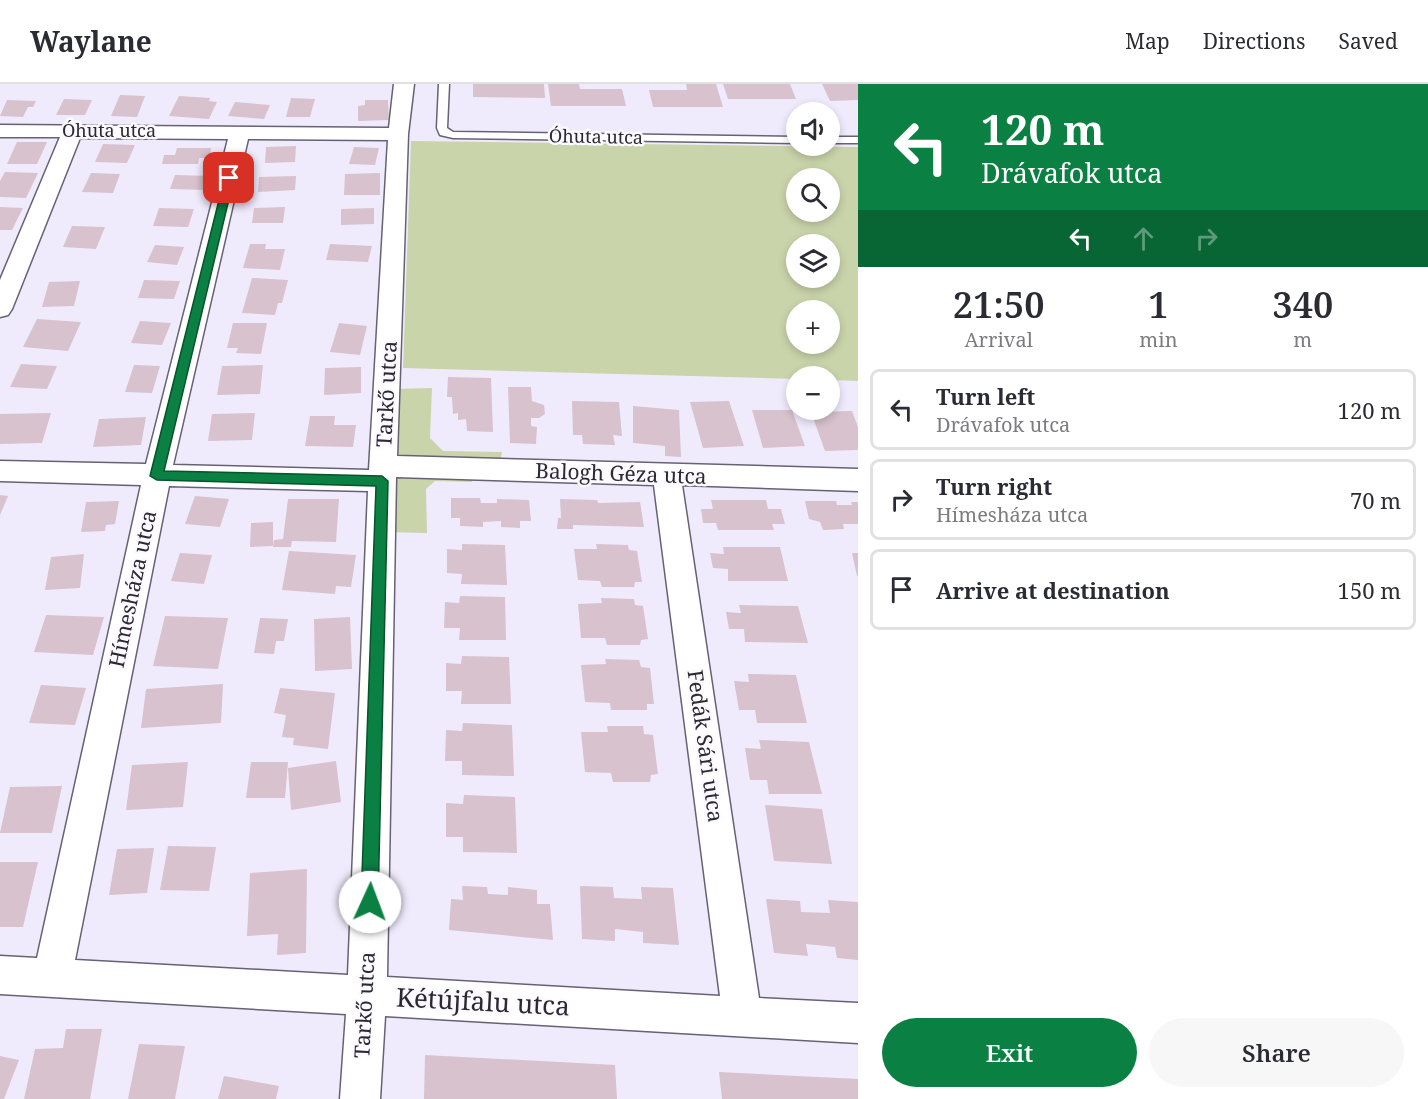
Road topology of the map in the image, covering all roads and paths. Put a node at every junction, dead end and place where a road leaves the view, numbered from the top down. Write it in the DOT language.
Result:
graph roads {
  1 [pos="404,84"];
  2 [pos="444,84"];
  3 [pos="73,130"];
  4 [pos="0,131"];
  5 [pos="240,132"];
  6 [pos="398,134"];
  7 [pos="786,140"];
  8 [pos="840,140"];
  9 [pos="858,140"];
  10 [pos="0,309"];
  11 [pos="0,471"];
  12 [pos="383,474"];
  13 [pos="667,475"];
  14 [pos="157,476"];
  15 [pos="858,480"];
  16 [pos="0,975"];
  17 [pos="52,978"];
  18 [pos="367,995"];
  19 [pos="742,1016"];
  20 [pos="858,1023"];
  21 [pos="360,1099"];
  1 -- 6 [label="street, Tarkő utca"];
  2 -- 7 [label="lane, Óhuta utca"];
  3 -- 4 [label="street, Óhuta utca"];
  3 -- 5 [label="street, Óhuta utca"];
  3 -- 10 [label="street"];
  5 -- 6 [label="street, Óhuta utca"];
  5 -- 14 [label="street, Hímesháza utca"];
  6 -- 12 [label="street, Tarkő utca"];
  8 -- 9 [label="lane"];
  11 -- 14 [label="street, Balogh Géza utca"];
  12 -- 13 [label="street, Balogh Géza utca"];
  12 -- 14 [label="street, Balogh Géza utca"];
  12 -- 18 [label="street, Tarkő utca"];
  13 -- 15 [label="street, Balogh Géza utca"];
  13 -- 19 [label="street, Fedák Sári utca"];
  14 -- 17 [label="street, Hímesháza utca"];
  16 -- 17 [label="street, Kétújfalu utca"];
  17 -- 18 [label="street, Kétújfalu utca"];
  18 -- 19 [label="street, Kétújfalu utca"];
  18 -- 21 [label="street, Tarkő utca"];
  19 -- 20 [label="street, Kétújfalu utca"];
}
